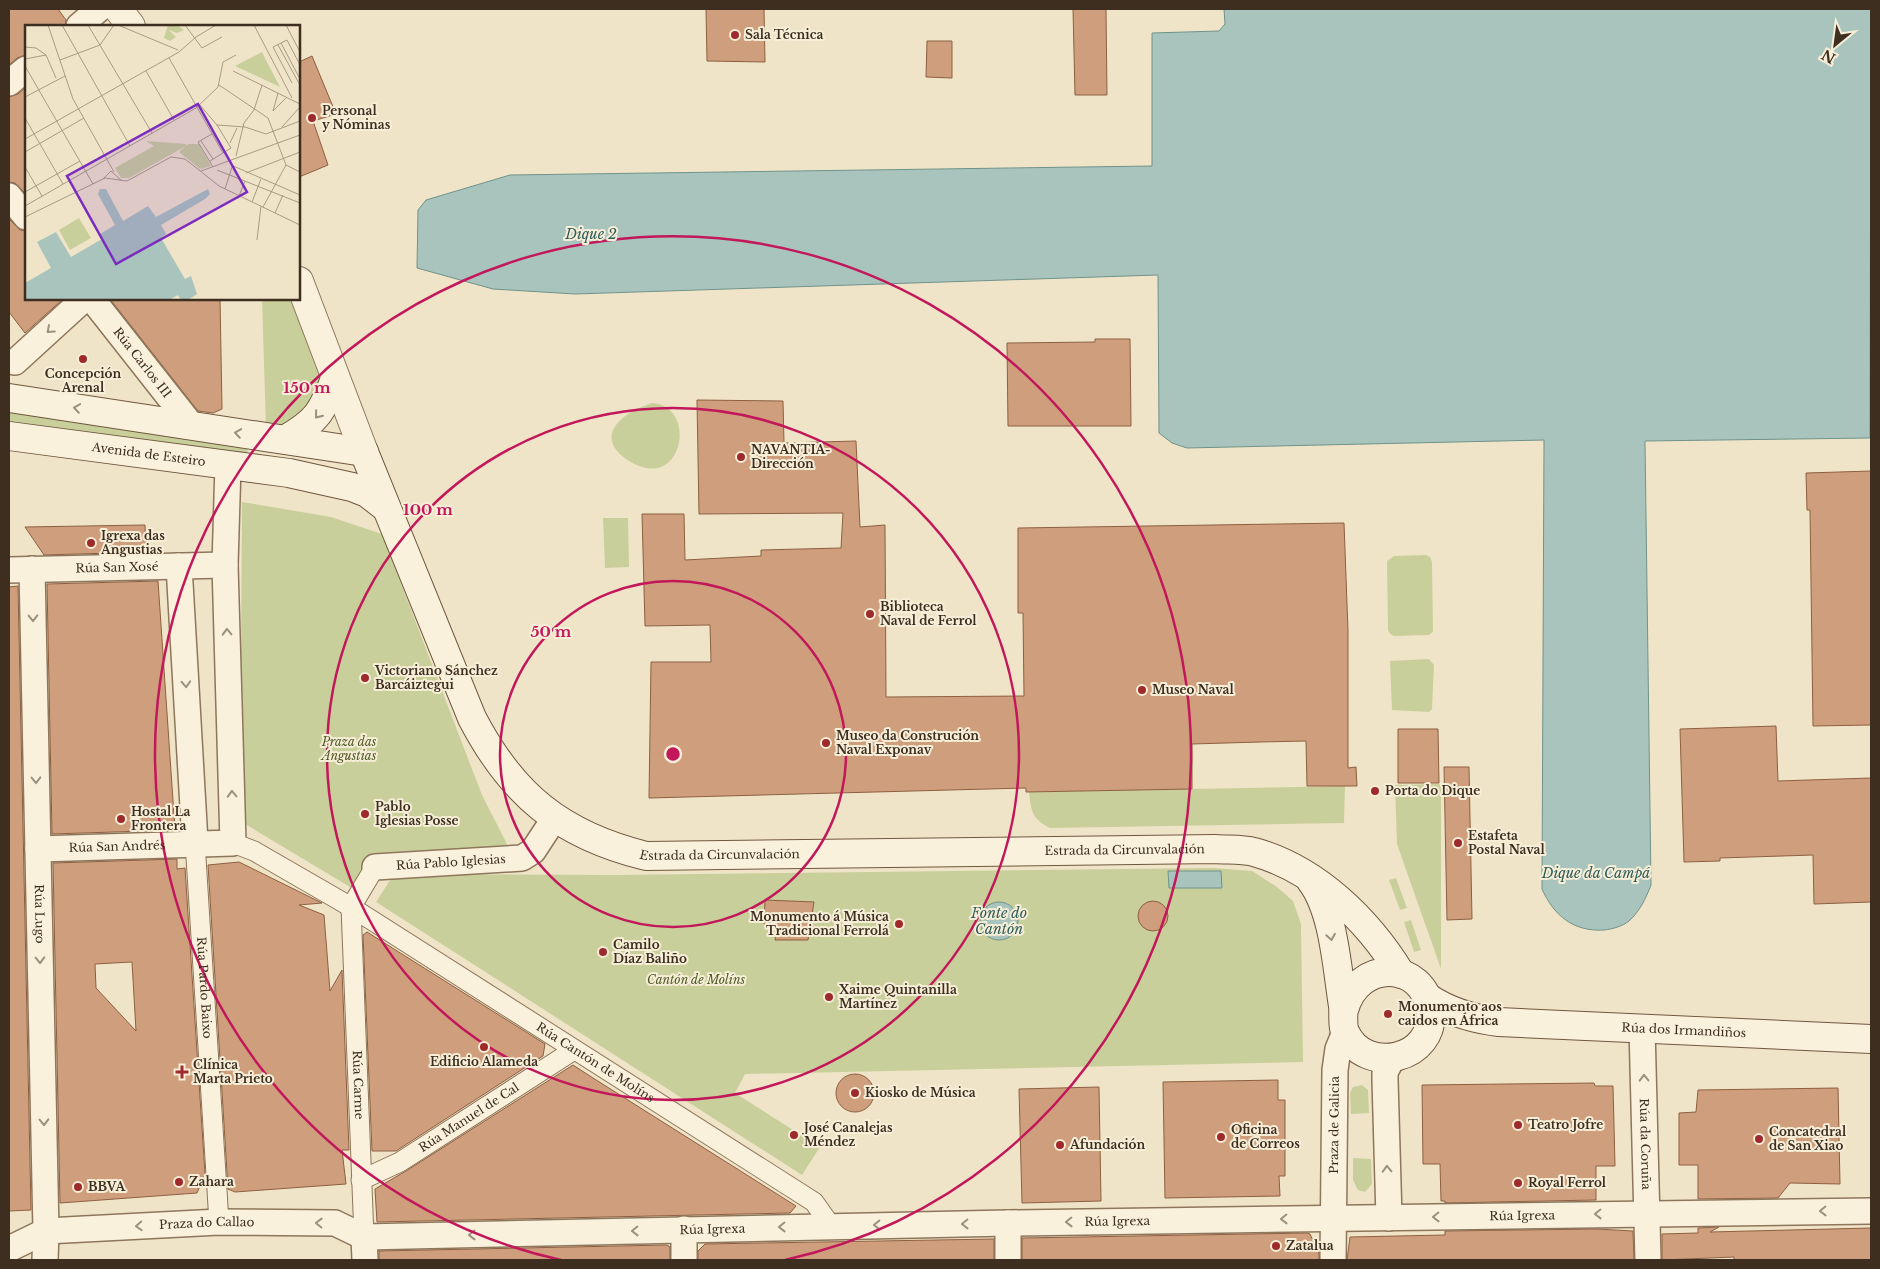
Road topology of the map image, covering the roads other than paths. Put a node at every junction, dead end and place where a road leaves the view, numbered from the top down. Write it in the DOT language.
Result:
graph roads {
  1 [pos="99,9"];
  2 [pos="118,9"];
  3 [pos="80,25"];
  4 [pos="130,25"];
  5 [pos="25,70"];
  6 [pos="9,83"];
  7 [pos="9,196"];
  8 [pos="25,216"];
  9 [pos="300,284"];
  10 [pos="83,300"];
  11 [pos="93,300"];
  12 [pos="12,358"];
  13 [pos="335,379"];
  14 [pos="11,398"];
  15 [pos="192,426"];
  16 [pos="9,436"];
  17 [pos="286,440"];
  18 [pos="364,452"];
  19 [pos="228,465"];
  20 [pos="289,473"];
  21 [pos="385,507"];
  22 [pos="225,565"];
  23 [pos="179,566"];
  24 [pos="20,569"];
  25 [pos="554,819"];
  26 [pos="195,842"];
  27 [pos="233,843"];
  28 [pos="38,850"];
  29 [pos="375,867"];
  30 [pos="1307,876"];
  31 [pos="351,907"];
  32 [pos="1401,974"];
  33 [pos="1427,997"];
  34 [pos="1344,1021"];
  35 [pos="1498,1022"];
  36 [pos="1642,1028"];
  37 [pos="1871,1039"];
  38 [pos="1422,1043"];
  39 [pos="574,1050"];
  40 [pos="1392,1059"];
  41 [pos="362,1180"];
  42 [pos="1871,1211"];
  43 [pos="1647,1214"];
  44 [pos="1333,1218"];
  45 [pos="1389,1218"];
  46 [pos="219,1222"];
  47 [pos="1008,1223"];
  48 [pos="831,1226"];
  49 [pos="684,1230"];
  50 [pos="46,1231"];
  51 [pos="9,1249"];
  52 [pos="364,1249"];
  53 [pos="45,1260"];
  54 [pos="684,1260"];
  55 [pos="1008,1260"];
  56 [pos="1333,1260"];
  57 [pos="1648,1260"];
  1 -- 3 [label="street"];
  2 -- 4 [label="main road"];
  5 -- 6 [label="street"];
  7 -- 8 [label="street"];
  9 -- 13 [label="main road, Estrada da Circunvalación"];
  10 -- 12 [label="street, one-way"];
  11 -- 15 [label="street, Rúa Carlos III"];
  12 -- 14 [label="street"];
  13 -- 17 [label="main road, one-way"];
  13 -- 18 [label="main road, Estrada da Circunvalación"];
  15 -- 14 [label="main road, one-way"];
  17 -- 15 [label="main road, one-way"];
  16 -- 19 [label="main road, Avenida de Esteiro"];
  17 -- 18 [label="main road"];
  18 -- 20 [label="main road"];
  18 -- 21 [label="main road, Estrada da Circunvalación"];
  19 -- 20 [label="main road, Avenida de Esteiro"];
  19 -- 22 [label="street"];
  20 -- 21 [label="main road"];
  21 -- 25 [label="main road, Estrada da Circunvalación"];
  22 -- 23 [label="street, Rúa San Xosé"];
  27 -- 22 [label="street, one-way"];
  23 -- 24 [label="street, Rúa San Xosé"];
  23 -- 26 [label="street, one-way"];
  24 -- 28 [label="street, Rúa Lugo, one-way"];
  25 -- 29 [label="street, Rúa Pablo Iglesias"];
  25 -- 30 [label="main road, Estrada da Circunvalación"];
  26 -- 27 [label="street"];
  26 -- 28 [label="street, Rúa San Andrés"];
  26 -- 46 [label="street, Rúa Pardo Baixo"];
  27 -- 31 [label="street"];
  28 -- 50 [label="street, Rúa Lugo, one-way"];
  29 -- 31 [label="street, Rúa Pablo Iglesias"];
  30 -- 32 [label="main road, Estrada da Circunvalación"];
  30 -- 34 [label="main road, one-way"];
  31 -- 39 [label="street, Rúa Cantón de Molíns"];
  31 -- 41 [label="street, Rúa Carme"];
  32 -- 33 [label="main road"];
  32 -- 34 [label="main road"];
  33 -- 35 [label="main road, Rúa dos Irmandiños"];
  33 -- 38 [label="main road"];
  34 -- 40 [label="main road"];
  34 -- 44 [label="street, Praza de Galicia"];
  35 -- 36 [label="main road, Rúa dos Irmandiños"];
  35 -- 38 [label="main road, Rúa dos Irmandiños"];
  36 -- 37 [label="main road, Rúa dos Irmandiños"];
  43 -- 36 [label="street, Rúa da Coruña, one-way"];
  38 -- 40 [label="main road"];
  39 -- 41 [label="street, Rúa Manuel de Cal"];
  39 -- 48 [label="street, Rúa Cantón de Molíns"];
  45 -- 40 [label="street, one-way"];
  41 -- 52 [label="street, Rúa Carme"];
  42 -- 43 [label="street, Rúa Igrexa, one-way"];
  43 -- 45 [label="street, Rúa Igrexa, one-way"];
  43 -- 57 [label="street, Rúa da Coruña"];
  44 -- 45 [label="street, Rúa Igrexa"];
  44 -- 47 [label="street, Rúa Igrexa, one-way"];
  44 -- 56 [label="street, Praza de Galicia"];
  46 -- 50 [label="street, Praza do Callao, one-way"];
  52 -- 46 [label="street, Praza do Callao, one-way"];
  47 -- 48 [label="street, Rúa Igrexa, one-way"];
  47 -- 55 [label="street"];
  48 -- 49 [label="street, Rúa Igrexa, one-way"];
  49 -- 52 [label="street, Rúa Igrexa, one-way"];
  49 -- 54 [label="street"];
  50 -- 51 [label="street"];
  50 -- 53 [label="street, Rúa Lugo"];
}
